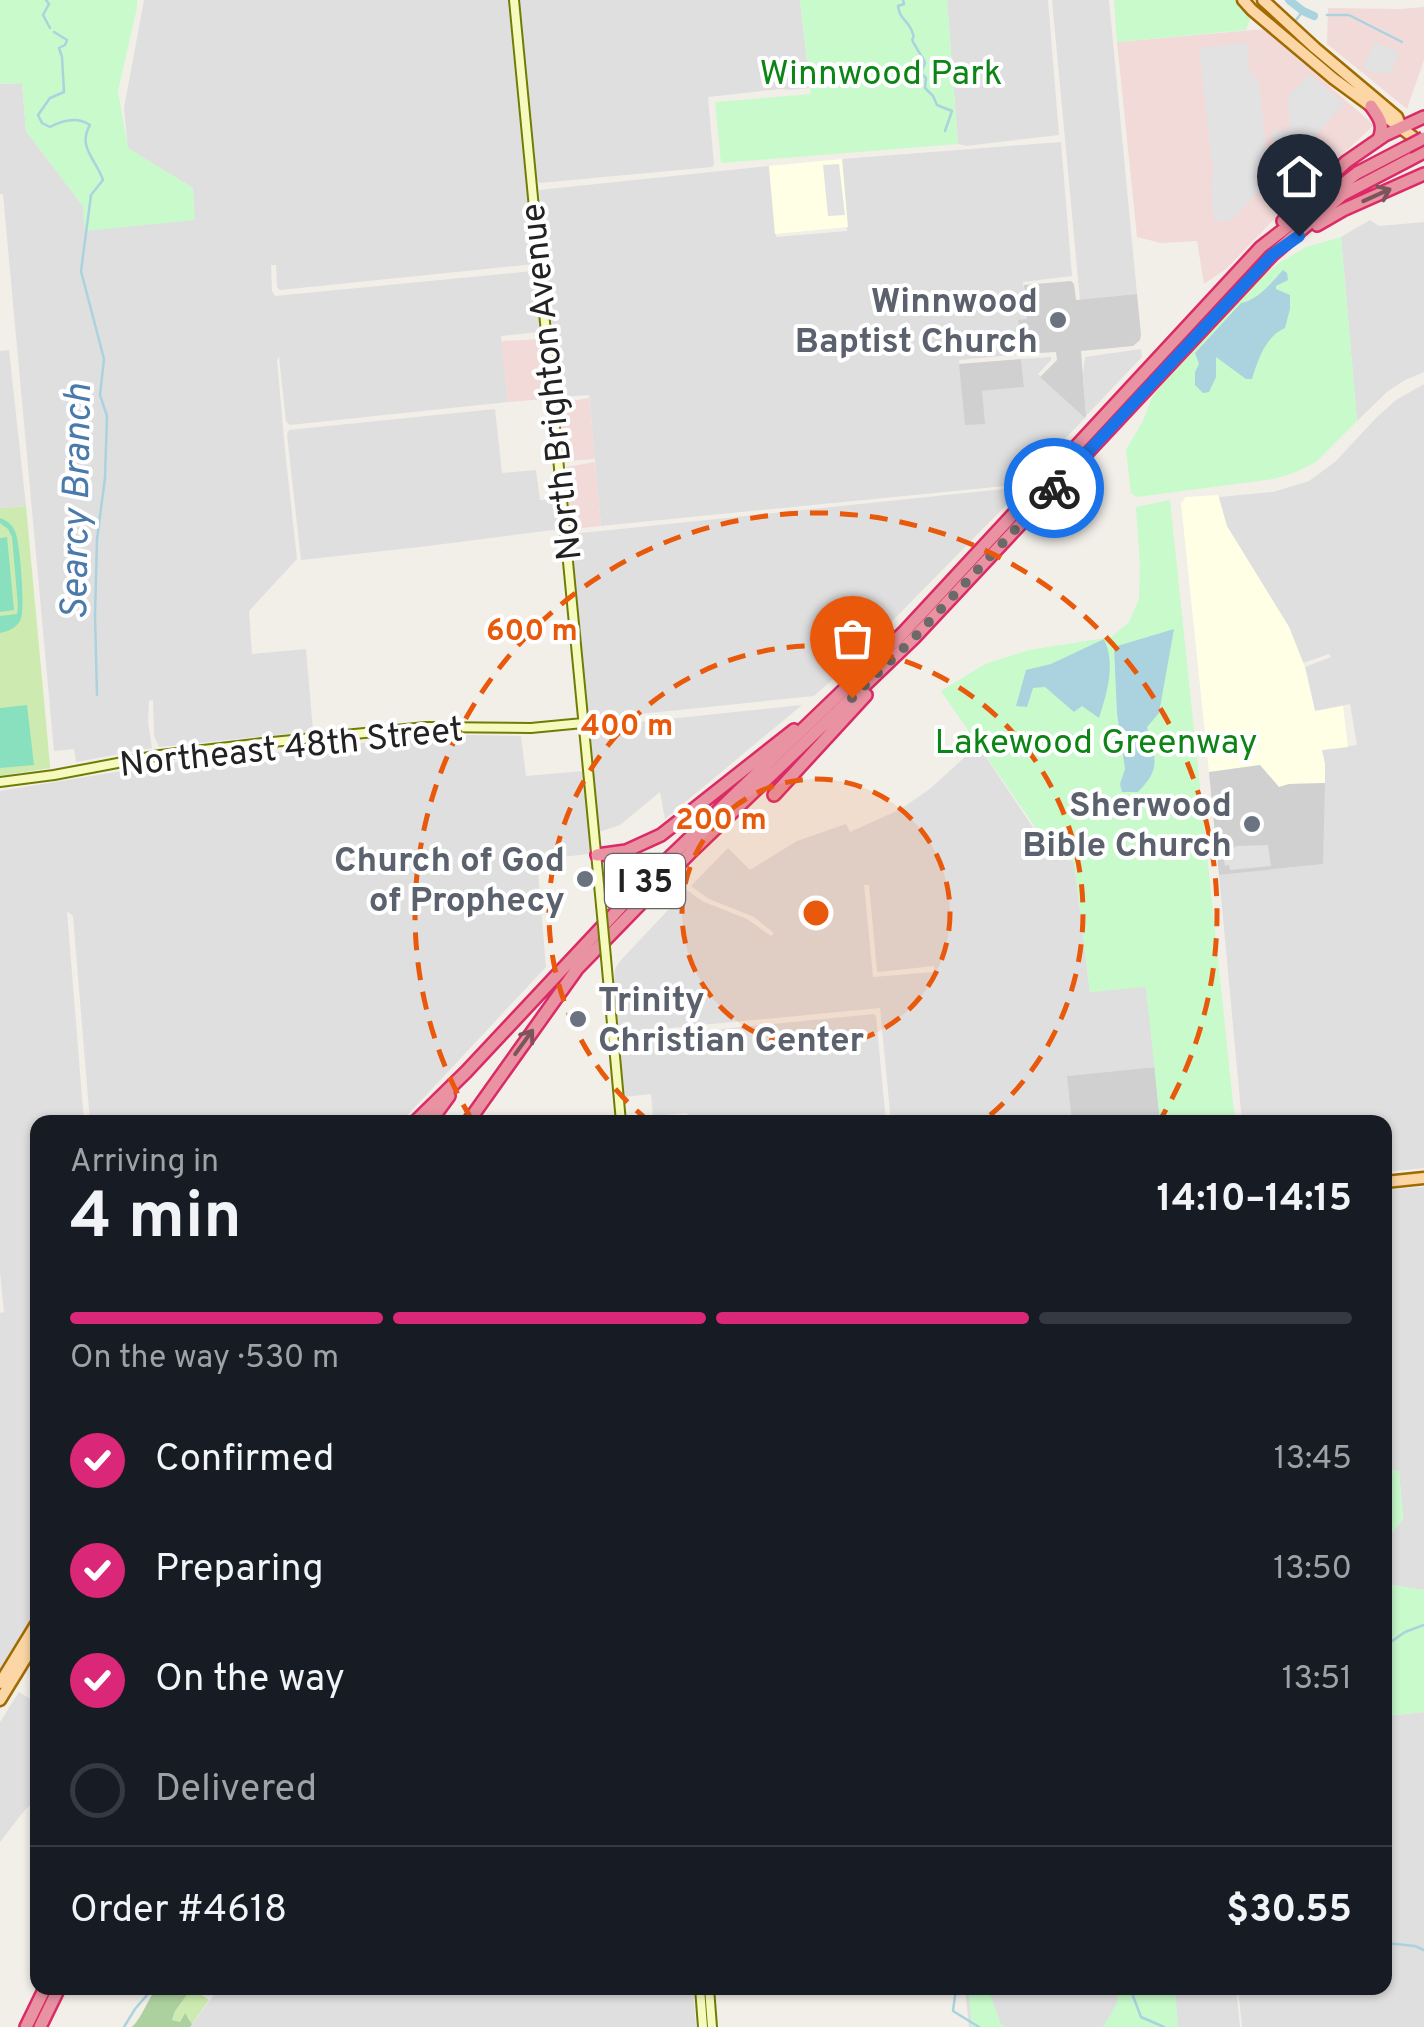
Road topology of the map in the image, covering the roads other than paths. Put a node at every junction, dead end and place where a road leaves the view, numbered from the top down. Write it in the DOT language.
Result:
graph roads {
  1 [pos="514,0"];
  2 [pos="1243,0"];
  3 [pos="1263,0"];
  4 [pos="1260,16"];
  5 [pos="1281,18"];
  6 [pos="1370,106"];
  7 [pos="1424,117"];
  8 [pos="1400,122"];
  9 [pos="1379,139"];
  10 [pos="1419,148"];
  11 [pos="1424,174"];
  12 [pos="1266,251"];
  13 [pos="914,638"];
  14 [pos="832,700"];
  15 [pos="583,723"];
  16 [pos="0,782"];
  17 [pos="774,795"];
  18 [pos="597,855"];
  19 [pos="466,1072"];
  20 [pos="422,1115"];
  21 [pos="435,1115"];
  22 [pos="472,1115"];
  23 [pos="620,1115"];
  24 [pos="1424,1178"];
  25 [pos="1392,1181"];
  26 [pos="30,1634"];
  27 [pos="30,1651"];
  28 [pos="0,1683"];
  29 [pos="0,1700"];
  30 [pos="42,1995"];
  31 [pos="56,1995"];
  32 [pos="701,1995"];
  33 [pos="710,1995"];
  34 [pos="26,2027"];
  35 [pos="40,2027"];
  36 [pos="704,2027"];
  37 [pos="712,2027"];
  1 -- 15 [label="main road, North Brighton Avenue"];
  2 -- 4 [label="main road"];
  3 -- 5 [label="main road"];
  4 -- 5 [label="main road"];
  4 -- 6 [label="main road"];
  5 -- 8 [label="main road"];
  6 -- 8 [label="main road"];
  6 -- 9 [label="highway"];
  7 -- 8 [label="highway"];
  8 -- 9 [label="highway"];
  8 -- 10 [label="main road"];
  9 -- 12 [label="highway"];
  10 -- 12 [label="highway, I 35"];
  12 -- 11 [label="highway, one-way"];
  12 -- 13 [label="highway, I 35"];
  12 -- 14 [label="highway, I 35"];
  13 -- 17 [label="highway"];
  22 -- 13 [label="highway, I 35, one-way"];
  14 -- 18 [label="highway"];
  14 -- 19 [label="highway, I 35"];
  15 -- 16 [label="main road, Northeast 48th Street"];
  15 -- 18 [label="main road, North Brighton Avenue"];
  18 -- 23 [label="main road, North Brighton Avenue, bridge"];
  19 -- 20 [label="highway"];
  19 -- 21 [label="highway, I 35"];
  24 -- 25 [label="main road"];
  26 -- 28 [label="main road"];
  27 -- 29 [label="main road"];
  30 -- 34 [label="highway"];
  31 -- 35 [label="highway"];
  32 -- 36 [label="main road"];
  33 -- 37 [label="main road"];
}
